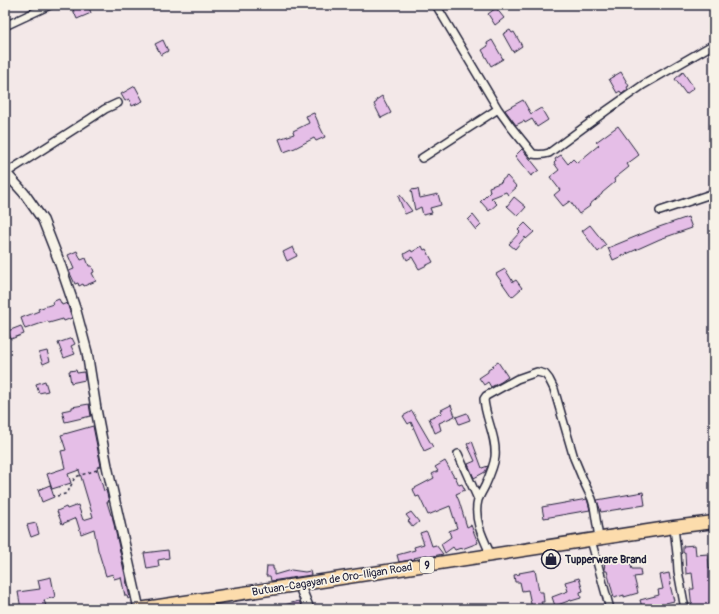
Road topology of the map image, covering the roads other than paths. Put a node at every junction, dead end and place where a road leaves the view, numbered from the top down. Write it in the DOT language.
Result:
graph roads {
  1 [pos="50,5"];
  2 [pos="436,5"];
  3 [pos="5,26"];
  4 [pos="714,44"];
  5 [pos="118,103"];
  6 [pos="498,109"];
  7 [pos="422,158"];
  8 [pos="5,173"];
  9 [pos="714,193"];
  10 [pos="660,211"];
  11 [pos="458,454"];
  12 [pos="478,499"];
  13 [pos="714,522"];
  14 [pos="674,527"];
  15 [pos="595,539"];
  16 [pos="491,556"];
  17 [pos="299,584"];
  18 [pos="158,607"];
  19 [pos="139,609"];
  20 [pos="310,609"];
  21 [pos="610,609"];
  22 [pos="685,609"];
  1 -- 3 [label="street"];
  2 -- 6 [label="street"];
  4 -- 6 [label="street"];
  5 -- 8 [label="street"];
  6 -- 7 [label="street"];
  8 -- 19 [label="street"];
  9 -- 10 [label="street"];
  11 -- 12 [label="street"];
  12 -- 15 [label="street"];
  12 -- 16 [label="street"];
  13 -- 14 [label="highway, Butuan-Cagayan de Oro-Iligan Road / 9"];
  14 -- 15 [label="highway, Butuan-Cagayan de Oro-Iligan Road / 9"];
  14 -- 22 [label="street"];
  15 -- 16 [label="highway, Butuan-Cagayan de Oro-Iligan Road / 9"];
  15 -- 21 [label="street"];
  16 -- 17 [label="highway, Butuan-Cagayan de Oro-Iligan Road / 9"];
  17 -- 18 [label="highway, Butuan-Cagayan de Oro-Iligan Road / 9"];
  17 -- 20 [label="street"];
  18 -- 19 [label="highway, Butuan-Cagayan de Oro-Iligan Road / 9"];
}
